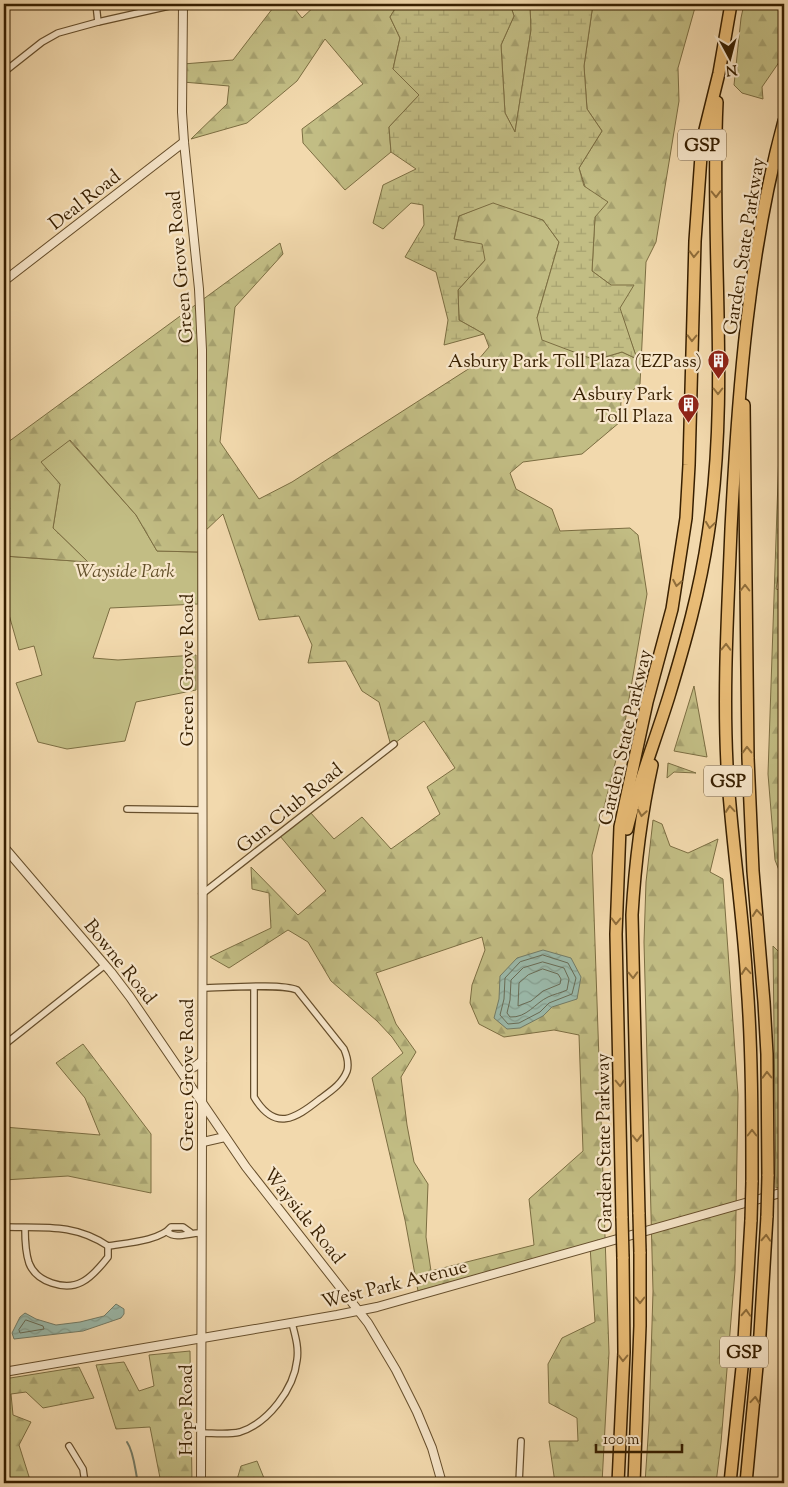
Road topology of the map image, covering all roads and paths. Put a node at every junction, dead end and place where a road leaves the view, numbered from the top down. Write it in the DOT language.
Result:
graph roads {
  1 [pos="96,4"];
  2 [pos="178,4"];
  3 [pos="183,4"];
  4 [pos="731,4"];
  5 [pos="98,22"];
  6 [pos="4,72"];
  7 [pos="719,73"];
  8 [pos="784,121"];
  9 [pos="184,142"];
  10 [pos="4,282"];
  11 [pos="742,379"];
  12 [pos="668,697"];
  13 [pos="394,744"];
  14 [pos="127,809"];
  15 [pos="202,810"];
  16 [pos="4,847"];
  17 [pos="620,872"];
  18 [pos="202,894"];
  19 [pos="105,965"];
  20 [pos="202,988"];
  21 [pos="254,988"];
  22 [pos="4,1045"];
  23 [pos="202,1061"];
  24 [pos="182,1071"];
  25 [pos="203,1103"];
  26 [pos="226,1137"];
  27 [pos="203,1142"];
  28 [pos="784,1192"];
  29 [pos="4,1227"];
  30 [pos="25,1228"];
  31 [pos="202,1232"];
  32 [pos="108,1246"];
  33 [pos="359,1310"];
  34 [pos="292,1323"];
  35 [pos="201,1338"];
  36 [pos="4,1372"];
  37 [pos="202,1433"];
  38 [pos="521,1440"];
  39 [pos="69,1446"];
  40 [pos="86,1483"];
  41 [pos="201,1483"];
  42 [pos="442,1483"];
  43 [pos="519,1483"];
  44 [pos="618,1483"];
  45 [pos="634,1483"];
  46 [pos="730,1483"];
  47 [pos="746,1483"];
  1 -- 5 [label="street"];
  2 -- 5 [label="street"];
  3 -- 9 [label="street, Green Grove Road"];
  4 -- 7 [label="highway, Garden State Parkway / GSP"];
  5 -- 6 [label="street"];
  7 -- 12 [label="highway, one-way"];
  7 -- 17 [label="highway, Garden State Parkway / GSP, one-way"];
  8 -- 11 [label="highway, Garden State Parkway / GSP"];
  9 -- 10 [label="street, Deal Road"];
  9 -- 15 [label="street, Green Grove Road"];
  46 -- 11 [label="highway, Garden State Parkway / GSP, one-way, bridge"];
  47 -- 11 [label="highway, Garden State Parkway / GSP, one-way, bridge"];
  12 -- 17 [label="highway"];
  12 -- 45 [label="highway, Garden State Parkway, one-way, bridge"];
  13 -- 18 [label="street, Gun Club Road"];
  14 -- 15 [label="street"];
  15 -- 18 [label="street, Green Grove Road"];
  16 -- 19 [label="street, Bowne Road"];
  17 -- 44 [label="highway, Garden State Parkway / GSP, one-way, bridge"];
  18 -- 20 [label="street, Green Grove Road"];
  19 -- 22 [label="street"];
  19 -- 24 [label="street, Bowne Road"];
  20 -- 21 [label="street"];
  20 -- 23 [label="street, Green Grove Road"];
  21 -- 21 [label="street"];
  23 -- 24 [label="street"];
  23 -- 25 [label="street, Green Grove Road"];
  24 -- 25 [label="street, Bowne Road"];
  25 -- 26 [label="street, Wayside Road"];
  25 -- 27 [label="street, Green Grove Road"];
  26 -- 27 [label="street"];
  26 -- 33 [label="street, Wayside Road"];
  27 -- 31 [label="street, Green Grove Road"];
  28 -- 33 [label="street, West Park Avenue"];
  29 -- 30 [label="street"];
  30 -- 32 [label="street"];
  30 -- 32 [label="street"];
  31 -- 32 [label="street"];
  31 -- 35 [label="street, Green Grove Road"];
  33 -- 34 [label="street, West Park Avenue"];
  33 -- 42 [label="street, Wayside Road"];
  34 -- 35 [label="street, West Park Avenue"];
  34 -- 37 [label="street"];
  35 -- 36 [label="street, West Park Avenue"];
  35 -- 37 [label="street, Hope Road"];
  37 -- 41 [label="street, Hope Road"];
  38 -- 43 [label="street"];
  39 -- 40 [label="street"];
}
